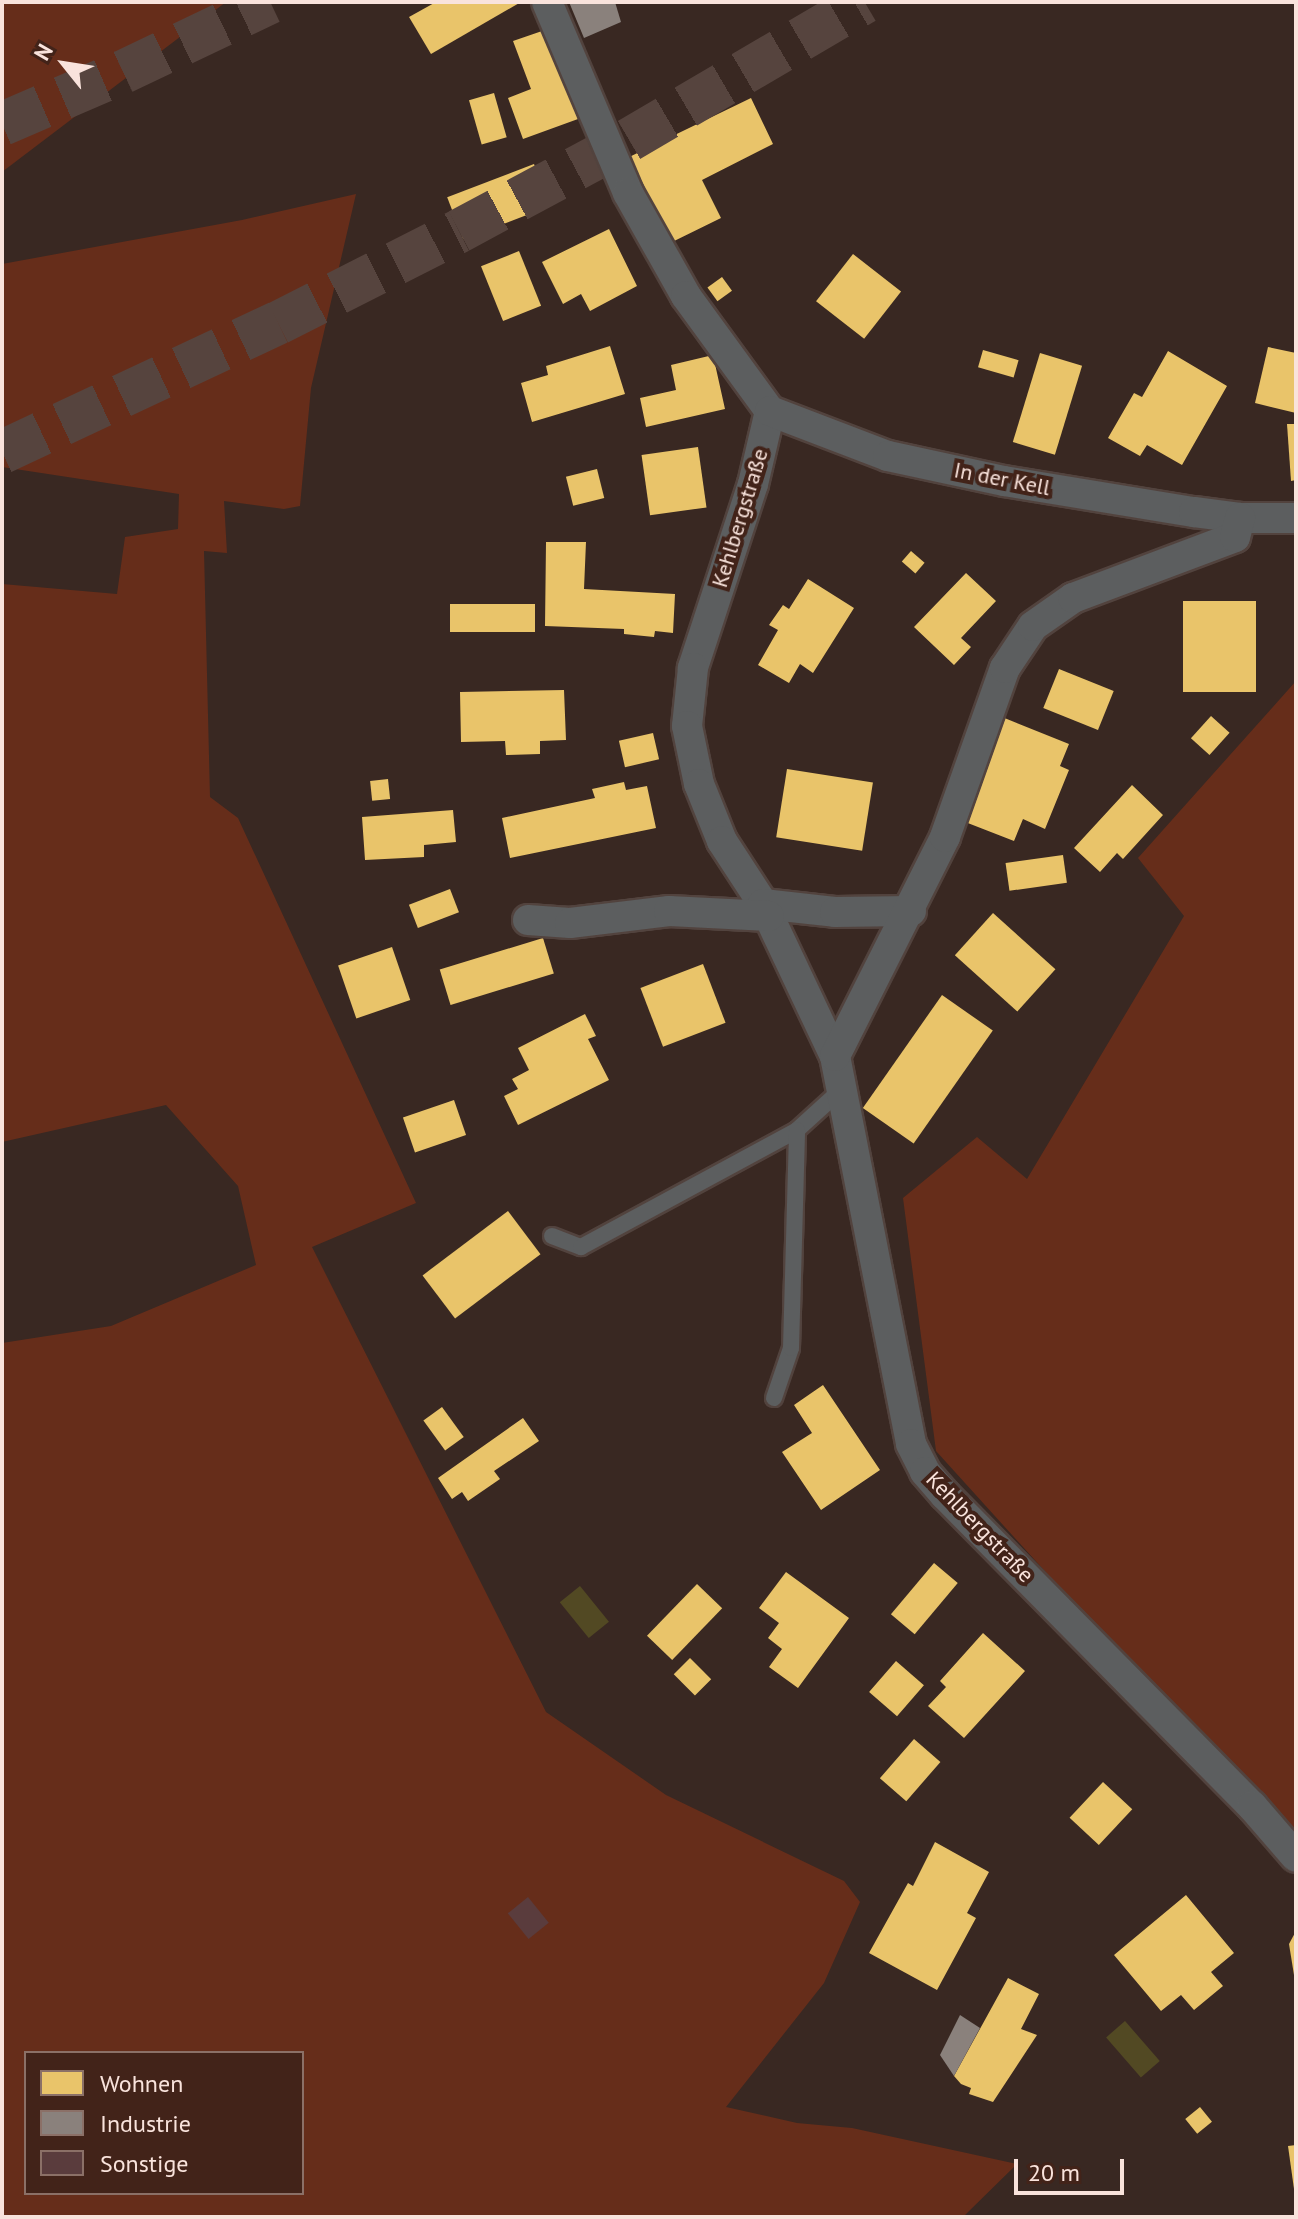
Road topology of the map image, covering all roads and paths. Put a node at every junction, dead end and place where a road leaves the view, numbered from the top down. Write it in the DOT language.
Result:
graph roads {
  1 [pos="547,2"];
  2 [pos="770,411"];
  3 [pos="1240,518"];
  4 [pos="1296,518"];
  5 [pos="766,910"];
  6 [pos="911,911"];
  7 [pos="528,920"];
  8 [pos="835,1056"];
  9 [pos="842,1089"];
  10 [pos="797,1130"];
  11 [pos="552,1236"];
  12 [pos="774,1398"];
  13 [pos="1296,1857"];
  1 -- 2 [label="street"];
  2 -- 3 [label="street, In der Kell"];
  2 -- 5 [label="street, Kehlbergstraße"];
  3 -- 4 [label="street, In der Kell"];
  3 -- 6 [label="street"];
  5 -- 6 [label="street"];
  5 -- 7 [label="street"];
  5 -- 8 [label="street, Kehlbergstraße"];
  6 -- 8 [label="street"];
  8 -- 9 [label="street, Kehlbergstraße"];
  9 -- 10 [label="lane"];
  9 -- 13 [label="street, Kehlbergstraße"];
  10 -- 11 [label="lane"];
  10 -- 12 [label="lane"];
}
